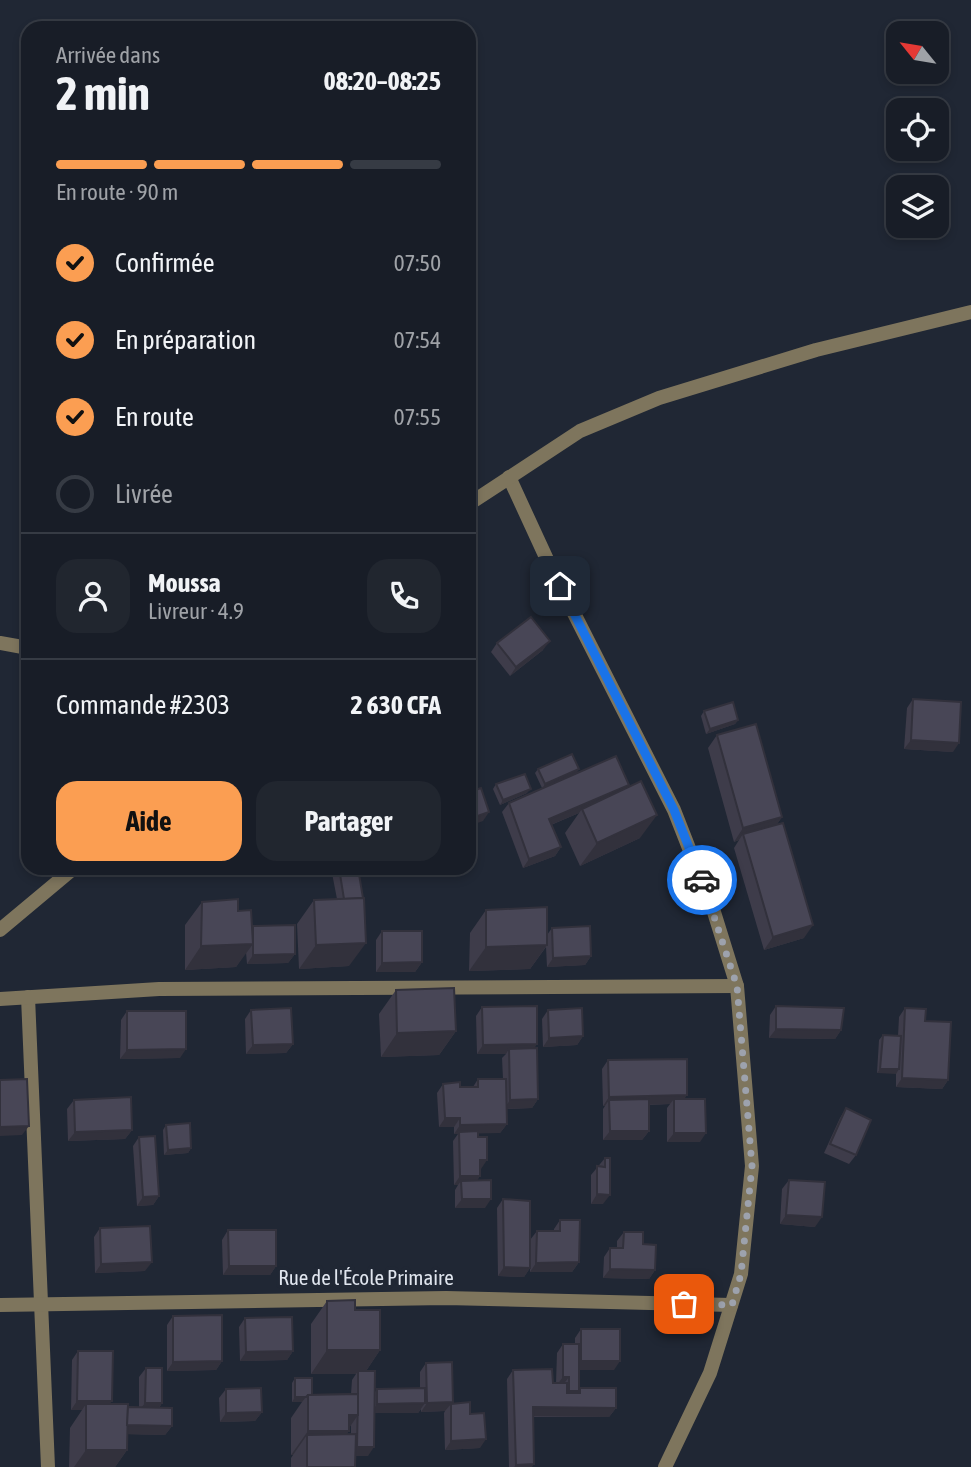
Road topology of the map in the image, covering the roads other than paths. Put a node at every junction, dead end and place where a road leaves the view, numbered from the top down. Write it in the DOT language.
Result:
graph roads {
  1 [pos="971,313"];
  2 [pos="509,477"];
  3 [pos="476,499"];
  4 [pos="0,643"];
  5 [pos="21,647"];
  6 [pos="66,875"];
  7 [pos="0,930"];
  8 [pos="737,986"];
  9 [pos="28,997"];
  10 [pos="0,999"];
  11 [pos="0,1305"];
  12 [pos="43,1305"];
  13 [pos="732,1305"];
  14 [pos="48,1467"];
  15 [pos="665,1467"];
  1 -- 2 [label="street"];
  2 -- 3 [label="street"];
  2 -- 8 [label="street"];
  4 -- 5 [label="street"];
  6 -- 7 [label="street"];
  8 -- 9 [label="street"];
  8 -- 13 [label="street"];
  9 -- 10 [label="street"];
  9 -- 12 [label="street"];
  11 -- 12 [label="street, Rue de l'École Primaire"];
  12 -- 13 [label="street, Rue de l'École Primaire"];
  12 -- 14 [label="street"];
  13 -- 15 [label="street"];
}
